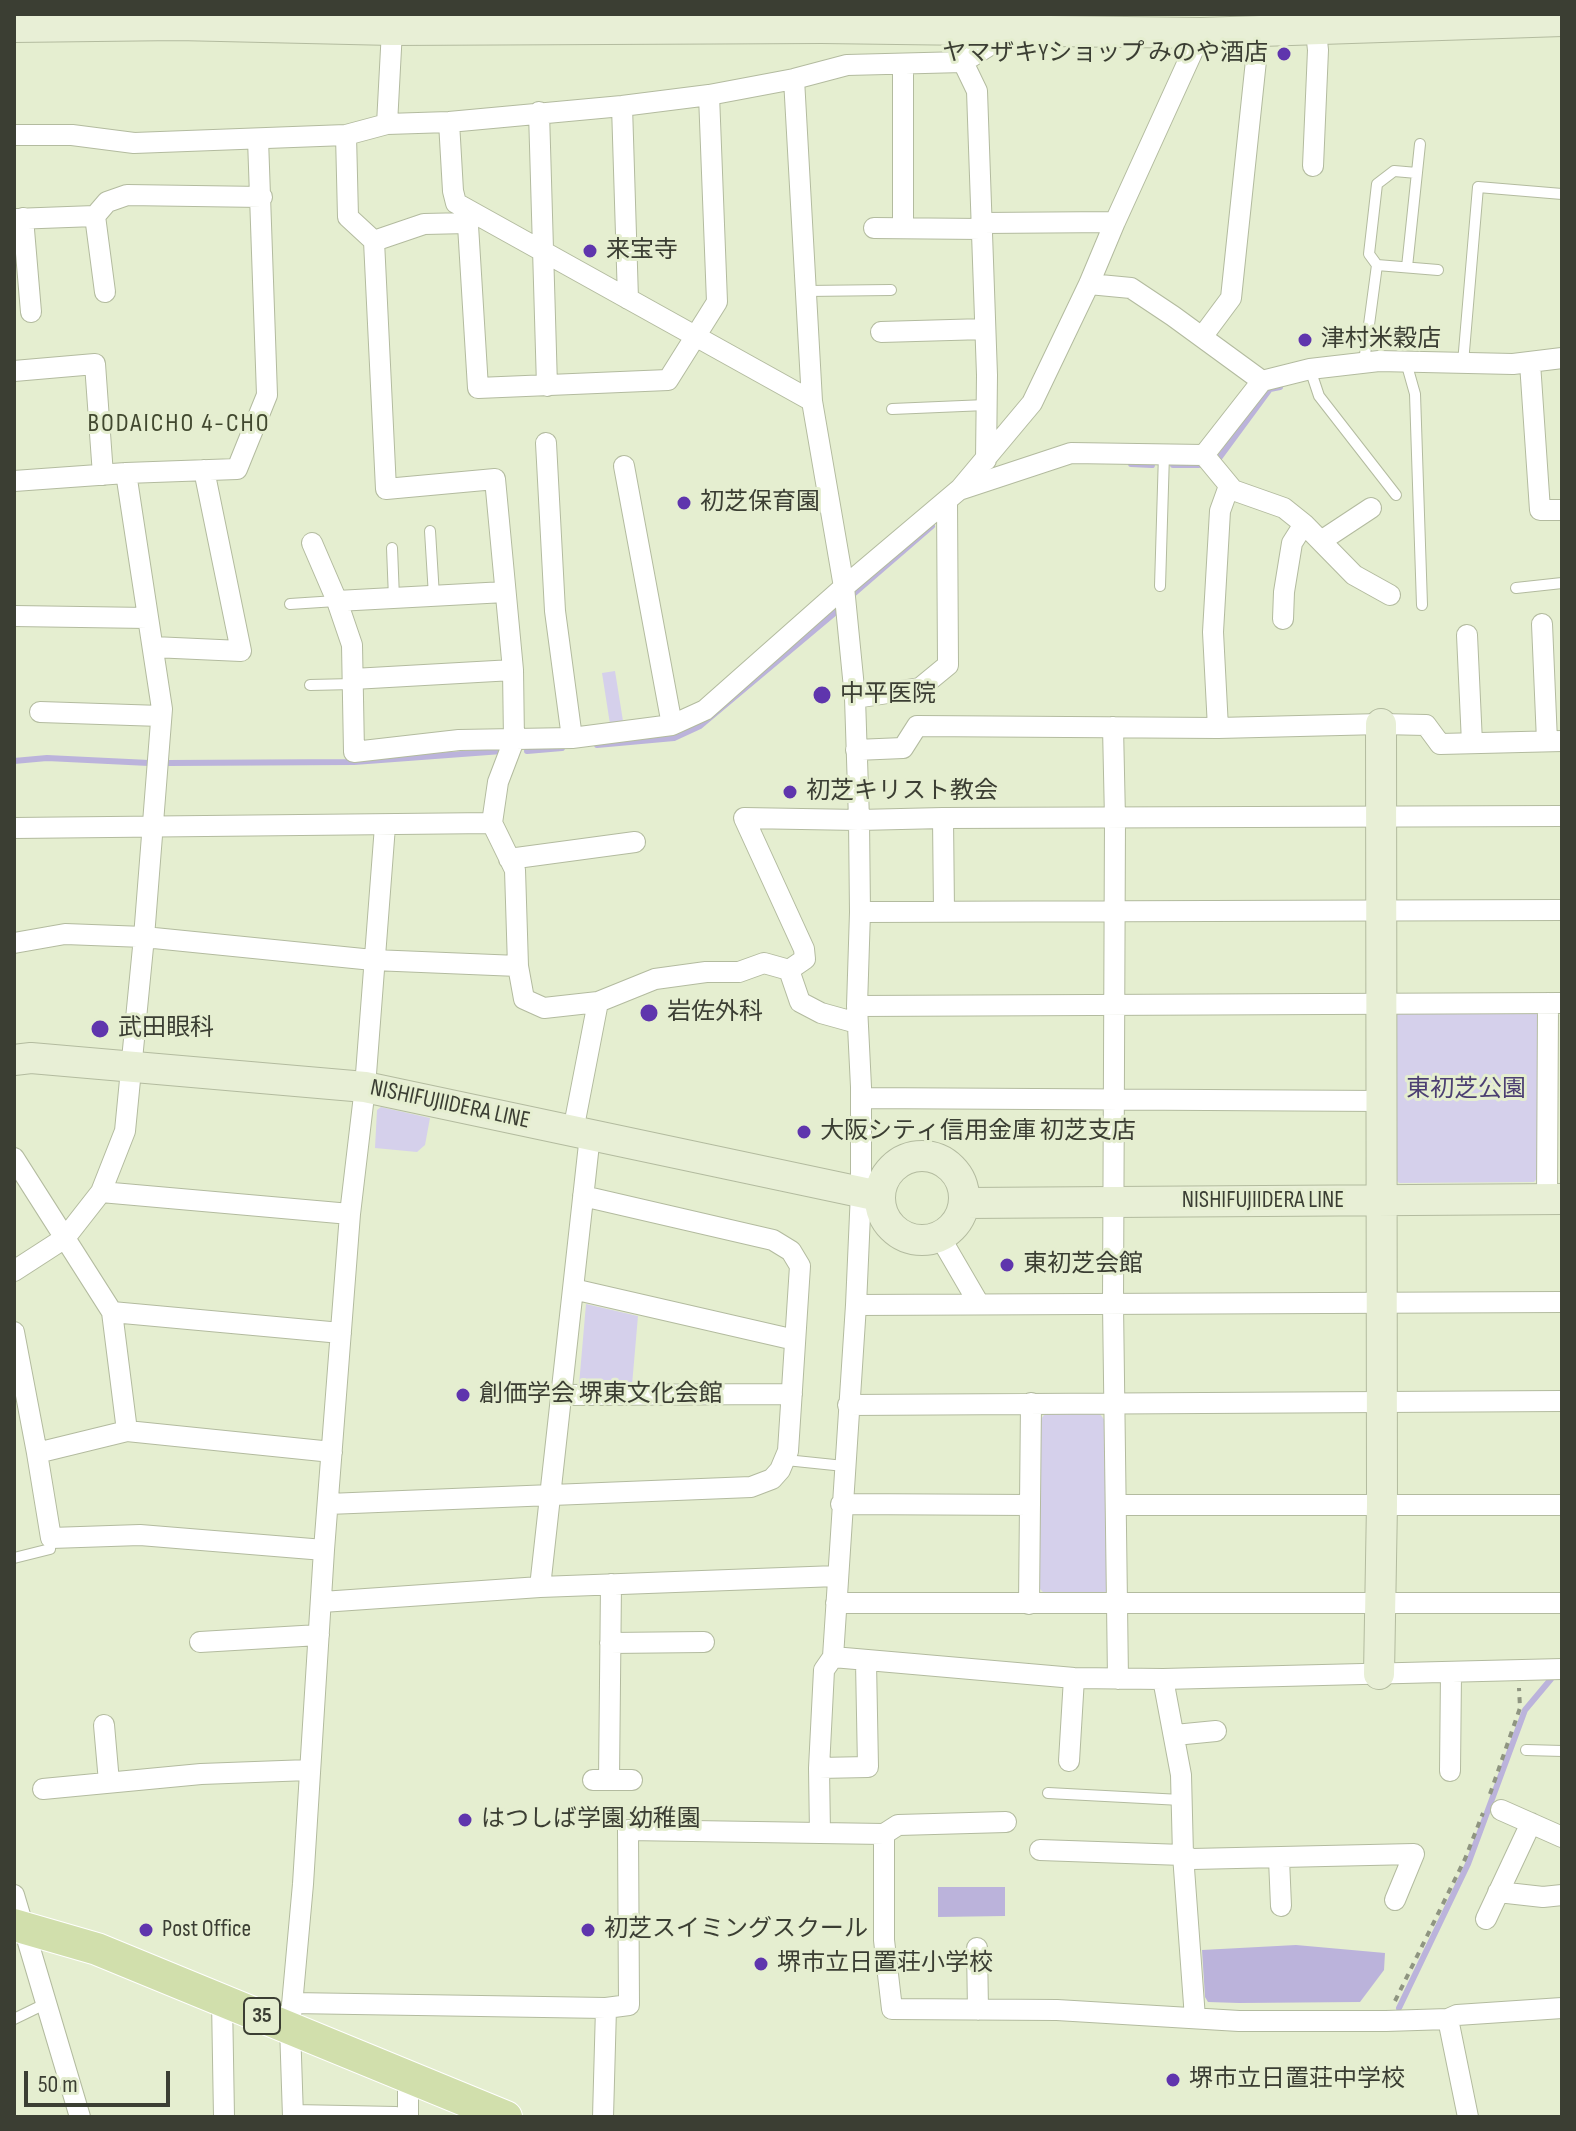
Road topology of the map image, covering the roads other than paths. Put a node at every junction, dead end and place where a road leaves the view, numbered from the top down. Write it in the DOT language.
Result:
graph roads {
  1 [pos="1383,20"];
  2 [pos="286,21"];
  3 [pos="821,21"];
  4 [pos="1562,21"];
  5 [pos="562,22"];
  6 [pos="925,22"];
  7 [pos="1315,22"];
  8 [pos="14,27"];
  9 [pos="392,30"];
  10 [pos="1011,32"];
  11 [pos="1259,32"];
  12 [pos="1201,33"];
  13 [pos="963,62"];
  14 [pos="903,64"];
  15 [pos="794,79"];
  16 [pos="709,95"];
  17 [pos="622,106"];
  18 [pos="539,112"];
  19 [pos="449,122"];
  20 [pos="387,124"];
  21 [pos="14,135"];
  22 [pos="346,135"];
  23 [pos="258,139"];
  24 [pos="1420,144"];
  25 [pos="1313,166"];
  26 [pos="1417,173"];
  27 [pos="1562,194"];
  28 [pos="262,197"];
  29 [pos="95,216"];
  30 [pos="468,216"];
  31 [pos="18,219"];
  32 [pos="1115,222"];
  33 [pos="982,226"];
  34 [pos="874,228"];
  35 [pos="903,228"];
  36 [pos="374,241"];
  37 [pos="543,251"];
  38 [pos="1377,265"];
  39 [pos="1407,267"];
  40 [pos="1438,270"];
  41 [pos="1089,284"];
  42 [pos="891,290"];
  43 [pos="806,291"];
  44 [pos="105,292"];
  45 [pos="628,299"];
  46 [pos="31,312"];
  47 [pos="985,329"];
  48 [pos="881,332"];
  49 [pos="1202,337"];
  50 [pos="696,338"];
  51 [pos="1562,358"];
  52 [pos="1364,362"];
  53 [pos="1406,362"];
  54 [pos="1463,363"];
  55 [pos="1530,363"];
  56 [pos="1310,369"];
  57 [pos="14,371"];
  58 [pos="1262,381"];
  59 [pos="547,386"];
  60 [pos="812,401"];
  61 [pos="986,405"];
  62 [pos="892,409"];
  63 [pos="546,443"];
  64 [pos="1164,454"];
  65 [pos="1204,455"];
  66 [pos="986,460"];
  67 [pos="624,466"];
  68 [pos="204,470"];
  69 [pos="126,473"];
  70 [pos="103,475"];
  71 [pos="14,481"];
  72 [pos="1229,486"];
  73 [pos="953,494"];
  74 [pos="1396,495"];
  75 [pos="1371,508"];
  76 [pos="1562,510"];
  77 [pos="1304,524"];
  78 [pos="430,531"];
  79 [pos="1321,541"];
  80 [pos="312,543"];
  81 [pos="392,548"];
  82 [pos="1562,583"];
  83 [pos="1160,586"];
  84 [pos="844,587"];
  85 [pos="1516,588"];
  86 [pos="505,592"];
  87 [pos="1390,595"];
  88 [pos="434,596"];
  89 [pos="394,598"];
  90 [pos="337,601"];
  91 [pos="290,604"];
  92 [pos="1422,605"];
  93 [pos="14,616"];
  94 [pos="148,618"];
  95 [pos="1283,619"];
  96 [pos="1542,624"];
  97 [pos="1467,635"];
  98 [pos="153,647"];
  99 [pos="513,670"];
  100 [pos="353,681"];
  101 [pos="310,685"];
  102 [pos="855,698"];
  103 [pos="40,712"];
  104 [pos="161,716"];
  105 [pos="1381,724"];
  106 [pos="672,725"];
  107 [pos="1113,727"];
  108 [pos="1218,728"];
  109 [pos="572,738"];
  110 [pos="514,740"];
  111 [pos="1554,741"];
  112 [pos="1472,743"];
  113 [pos="856,750"];
  114 [pos="1562,816"];
  115 [pos="1381,817"];
  116 [pos="943,818"];
  117 [pos="1115,819"];
  118 [pos="859,820"];
  119 [pos="492,823"];
  120 [pos="153,825"];
  121 [pos="385,826"];
  122 [pos="14,828"];
  123 [pos="635,842"];
  124 [pos="509,859"];
  125 [pos="1381,910"];
  126 [pos="1562,910"];
  127 [pos="944,911"];
  128 [pos="860,912"];
  129 [pos="1115,912"];
  130 [pos="144,937"];
  131 [pos="14,943"];
  132 [pos="373,960"];
  133 [pos="518,966"];
  134 [pos="789,970"];
  135 [pos="598,1002"];
  136 [pos="1381,1002"];
  137 [pos="1114,1003"];
  138 [pos="1555,1003"];
  139 [pos="857,1014"];
  140 [pos="14,1060"];
  141 [pos="131,1067"];
  142 [pos="365,1087"];
  143 [pos="1555,1097"];
  144 [pos="861,1098"];
  145 [pos="1114,1099"];
  146 [pos="1381,1101"];
  147 [pos="581,1133"];
  148 [pos="14,1158"];
  149 [pos="101,1192"];
  150 [pos="870,1194"];
  151 [pos="583,1196"];
  152 [pos="1555,1199"];
  153 [pos="1381,1200"];
  154 [pos="1113,1201"];
  155 [pos="965,1203"];
  156 [pos="350,1214"];
  157 [pos="940,1237"];
  158 [pos="65,1238"];
  159 [pos="14,1271"];
  160 [pos="573,1289"];
  161 [pos="1562,1302"];
  162 [pos="1382,1303"];
  163 [pos="979,1304"];
  164 [pos="1113,1304"];
  165 [pos="856,1305"];
  166 [pos="112,1312"];
  167 [pos="341,1333"];
  168 [pos="15,1339"];
  169 [pos="795,1340"];
  170 [pos="792,1394"];
  171 [pos="561,1395"];
  172 [pos="1562,1401"];
  173 [pos="1031,1403"];
  174 [pos="1115,1403"];
  175 [pos="1382,1403"];
  176 [pos="848,1405"];
  177 [pos="127,1431"];
  178 [pos="332,1452"];
  179 [pos="37,1453"];
  180 [pos="786,1460"];
  181 [pos="844,1466"];
  182 [pos="551,1494"];
  183 [pos="328,1504"];
  184 [pos="841,1504"];
  185 [pos="1382,1504"];
  186 [pos="1030,1505"];
  187 [pos="1116,1505"];
  188 [pos="1562,1505"];
  189 [pos="51,1538"];
  190 [pos="324,1550"];
  191 [pos="14,1558"];
  192 [pos="837,1576"];
  193 [pos="611,1584"];
  194 [pos="540,1587"];
  195 [pos="322,1602"];
  196 [pos="836,1603"];
  197 [pos="1562,1603"];
  198 [pos="1029,1604"];
  199 [pos="1381,1604"];
  200 [pos="1117,1605"];
  201 [pos="319,1635"];
  202 [pos="200,1642"];
  203 [pos="704,1642"];
  204 [pos="610,1643"];
  205 [pos="833,1657"];
  206 [pos="866,1662"];
  207 [pos="1562,1669"];
  208 [pos="1451,1673"];
  209 [pos="1379,1674"];
  210 [pos="1074,1678"];
  211 [pos="1118,1679"];
  212 [pos="1163,1679"];
  213 [pos="104,1725"];
  214 [pos="1216,1731"];
  215 [pos="1175,1735"];
  216 [pos="1526,1750"];
  217 [pos="1562,1751"];
  218 [pos="1069,1761"];
  219 [pos="819,1768"];
  220 [pos="309,1770"];
  221 [pos="1450,1771"];
  222 [pos="632,1780"];
  223 [pos="109,1782"];
  224 [pos="43,1789"];
  225 [pos="1048,1793"];
  226 [pos="1181,1800"];
  227 [pos="1501,1810"];
  228 [pos="1006,1822"];
  229 [pos="1531,1823"];
  230 [pos="820,1833"];
  231 [pos="884,1834"];
  232 [pos="1562,1837"];
  233 [pos="1040,1850"];
  234 [pos="1183,1855"];
  235 [pos="1279,1859"];
  236 [pos="1405,1891"];
  237 [pos="1498,1892"];
  238 [pos="14,1895"];
  239 [pos="1562,1895"];
  240 [pos="1281,1906"];
  241 [pos="1486,1919"];
  242 [pos="19,1925"];
  243 [pos="977,1948"];
  244 [pos="222,2000"];
  245 [pos="47,2003"];
  246 [pos="606,2008"];
  247 [pos="1562,2008"];
  248 [pos="978,2010"];
  249 [pos="291,2015"];
  250 [pos="1195,2018"];
  251 [pos="14,2019"];
  252 [pos="1448,2019"];
  253 [pos="408,2076"];
  254 [pos="293,2116"];
  255 [pos="80,2117"];
  256 [pos="224,2117"];
  257 [pos="396,2117"];
  258 [pos="408,2117"];
  259 [pos="506,2117"];
  260 [pos="603,2117"];
  261 [pos="1468,2117"];
  1 -- 4 [label="street"];
  1 -- 7 [label="street"];
  2 -- 8 [label="street"];
  2 -- 9 [label="street"];
  3 -- 5 [label="street"];
  3 -- 6 [label="street"];
  5 -- 9 [label="street"];
  6 -- 10 [label="street"];
  7 -- 11 [label="street"];
  7 -- 25 [label="street"];
  9 -- 20 [label="street"];
  10 -- 12 [label="street"];
  10 -- 13 [label="street"];
  11 -- 12 [label="street"];
  11 -- 49 [label="street"];
  12 -- 32 [label="street"];
  13 -- 14 [label="street"];
  13 -- 33 [label="street"];
  14 -- 15 [label="street"];
  14 -- 35 [label="street"];
  15 -- 16 [label="street"];
  15 -- 43 [label="street"];
  16 -- 17 [label="street"];
  16 -- 50 [label="street"];
  17 -- 18 [label="street"];
  17 -- 45 [label="street"];
  18 -- 19 [label="street"];
  18 -- 37 [label="street"];
  19 -- 20 [label="street"];
  19 -- 30 [label="street"];
  20 -- 22 [label="street"];
  21 -- 23 [label="street"];
  22 -- 23 [label="street"];
  22 -- 36 [label="street"];
  23 -- 28 [label="street"];
  24 -- 26 [label="lane"];
  26 -- 38 [label="lane"];
  26 -- 39 [label="lane"];
  27 -- 54 [label="lane"];
  28 -- 29 [label="street"];
  28 -- 68 [label="street"];
  29 -- 31 [label="street"];
  29 -- 44 [label="street"];
  30 -- 36 [label="street"];
  30 -- 37 [label="street"];
  30 -- 59 [label="street"];
  31 -- 46 [label="street"];
  32 -- 33 [label="street"];
  32 -- 41 [label="street"];
  33 -- 35 [label="street"];
  33 -- 47 [label="street"];
  34 -- 35 [label="street"];
  36 -- 86 [label="street"];
  37 -- 45 [label="street"];
  37 -- 59 [label="street"];
  38 -- 39 [label="lane"];
  38 -- 52 [label="lane"];
  39 -- 40 [label="lane"];
  41 -- 49 [label="street"];
  41 -- 66 [label="street"];
  42 -- 43 [label="lane"];
  43 -- 60 [label="street"];
  45 -- 50 [label="street"];
  47 -- 48 [label="street"];
  47 -- 61 [label="street"];
  49 -- 58 [label="street"];
  50 -- 59 [label="street"];
  50 -- 60 [label="street"];
  51 -- 55 [label="street"];
  52 -- 53 [label="street"];
  52 -- 56 [label="street"];
  53 -- 54 [label="street"];
  53 -- 92 [label="lane"];
  54 -- 55 [label="street"];
  55 -- 76 [label="street"];
  56 -- 58 [label="street"];
  56 -- 74 [label="lane"];
  57 -- 70 [label="street"];
  58 -- 65 [label="street"];
  60 -- 84 [label="street"];
  61 -- 62 [label="lane"];
  61 -- 66 [label="street"];
  63 -- 109 [label="street"];
  64 -- 65 [label="street"];
  64 -- 73 [label="street"];
  64 -- 83 [label="lane"];
  65 -- 72 [label="street"];
  66 -- 73 [label="street"];
  67 -- 106 [label="street"];
  68 -- 69 [label="street"];
  68 -- 98 [label="street"];
  69 -- 70 [label="street"];
  69 -- 94 [label="street"];
  70 -- 71 [label="street"];
  72 -- 77 [label="street"];
  72 -- 108 [label="street"];
  73 -- 84 [label="street"];
  73 -- 102 [label="street"];
  75 -- 79 [label="street"];
  77 -- 79 [label="street"];
  77 -- 95 [label="street"];
  78 -- 88 [label="lane"];
  79 -- 87 [label="street"];
  80 -- 90 [label="street"];
  81 -- 89 [label="lane"];
  82 -- 85 [label="lane"];
  84 -- 102 [label="street"];
  84 -- 106 [label="street"];
  86 -- 88 [label="street"];
  86 -- 99 [label="street"];
  88 -- 89 [label="street"];
  89 -- 90 [label="street"];
  90 -- 91 [label="lane"];
  90 -- 100 [label="street"];
  93 -- 94 [label="street"];
  94 -- 98 [label="street"];
  96 -- 111 [label="street"];
  97 -- 112 [label="street"];
  98 -- 104 [label="street"];
  99 -- 100 [label="street"];
  99 -- 110 [label="street"];
  100 -- 101 [label="lane"];
  100 -- 110 [label="street"];
  102 -- 113 [label="street"];
  103 -- 104 [label="street"];
  104 -- 120 [label="street"];
  105 -- 108 [label="street"];
  105 -- 112 [label="street"];
  105 -- 115 [label="street"];
  106 -- 109 [label="street"];
  107 -- 108 [label="street"];
  107 -- 113 [label="street"];
  107 -- 117 [label="street"];
  109 -- 110 [label="street"];
  110 -- 119 [label="street"];
  111 -- 112 [label="street"];
  113 -- 118 [label="street"];
  114 -- 115 [label="street"];
  115 -- 117 [label="street"];
  115 -- 125 [label="street"];
  116 -- 117 [label="street"];
  116 -- 118 [label="street"];
  116 -- 127 [label="street"];
  117 -- 129 [label="street"];
  118 -- 128 [label="street"];
  118 -- 134 [label="street"];
  119 -- 121 [label="street"];
  119 -- 124 [label="street"];
  120 -- 121 [label="street"];
  120 -- 122 [label="street"];
  120 -- 130 [label="street"];
  121 -- 132 [label="street"];
  123 -- 124 [label="street"];
  124 -- 133 [label="street"];
  125 -- 126 [label="street"];
  125 -- 129 [label="street"];
  125 -- 136 [label="street"];
  127 -- 128 [label="street"];
  127 -- 129 [label="street"];
  128 -- 139 [label="street"];
  129 -- 137 [label="street"];
  130 -- 131 [label="street"];
  130 -- 132 [label="street"];
  130 -- 141 [label="street"];
  132 -- 133 [label="street"];
  132 -- 142 [label="street"];
  133 -- 135 [label="street"];
  134 -- 135 [label="street"];
  134 -- 139 [label="street"];
  135 -- 147 [label="street"];
  136 -- 137 [label="street"];
  136 -- 138 [label="street"];
  136 -- 146 [label="street"];
  137 -- 139 [label="street"];
  137 -- 145 [label="street"];
  138 -- 143 [label="street"];
  139 -- 144 [label="street"];
  140 -- 141 [label="street, NISHIFUJIIDERA LINE"];
  141 -- 142 [label="street, NISHIFUJIIDERA LINE"];
  141 -- 149 [label="street"];
  142 -- 147 [label="street, NISHIFUJIIDERA LINE"];
  142 -- 156 [label="street"];
  143 -- 152 [label="street"];
  144 -- 145 [label="street"];
  144 -- 150 [label="street"];
  145 -- 146 [label="street"];
  145 -- 154 [label="street"];
  146 -- 153 [label="street"];
  147 -- 150 [label="street, NISHIFUJIIDERA LINE"];
  147 -- 151 [label="street"];
  148 -- 158 [label="street"];
  149 -- 156 [label="street"];
  149 -- 158 [label="street"];
  150 -- 155 [label="street"];
  150 -- 157 [label="street"];
  150 -- 165 [label="street"];
  151 -- 160 [label="street"];
  151 -- 169 [label="street"];
  152 -- 153 [label="street, NISHIFUJIIDERA LINE"];
  153 -- 154 [label="street, NISHIFUJIIDERA LINE"];
  153 -- 162 [label="street"];
  154 -- 155 [label="street, NISHIFUJIIDERA LINE"];
  154 -- 164 [label="street"];
  155 -- 157 [label="street"];
  156 -- 167 [label="street"];
  157 -- 163 [label="street"];
  158 -- 159 [label="street"];
  158 -- 166 [label="street"];
  160 -- 169 [label="street"];
  160 -- 171 [label="street"];
  161 -- 162 [label="street"];
  162 -- 164 [label="street"];
  162 -- 175 [label="street"];
  163 -- 164 [label="street"];
  163 -- 165 [label="street"];
  164 -- 174 [label="street"];
  165 -- 176 [label="street"];
  166 -- 167 [label="street"];
  166 -- 177 [label="street"];
  167 -- 178 [label="street"];
  168 -- 179 [label="street"];
  169 -- 170 [label="street"];
  170 -- 171 [label="street"];
  170 -- 180 [label="street"];
  171 -- 182 [label="street"];
  172 -- 175 [label="street"];
  173 -- 174 [label="street"];
  173 -- 176 [label="street"];
  173 -- 186 [label="street"];
  174 -- 175 [label="street"];
  174 -- 187 [label="street"];
  175 -- 185 [label="street"];
  176 -- 181 [label="street"];
  177 -- 178 [label="street"];
  177 -- 179 [label="street"];
  178 -- 183 [label="street"];
  179 -- 189 [label="street"];
  180 -- 181 [label="lane"];
  180 -- 182 [label="street"];
  181 -- 184 [label="street"];
  182 -- 183 [label="street"];
  182 -- 194 [label="street"];
  183 -- 190 [label="street"];
  184 -- 186 [label="street"];
  184 -- 192 [label="street"];
  185 -- 187 [label="street"];
  185 -- 188 [label="street"];
  185 -- 199 [label="street"];
  186 -- 198 [label="street"];
  187 -- 200 [label="street"];
  189 -- 190 [label="street"];
  189 -- 191 [label="lane"];
  190 -- 195 [label="street"];
  192 -- 193 [label="street"];
  192 -- 196 [label="street"];
  193 -- 194 [label="street"];
  193 -- 204 [label="street"];
  194 -- 195 [label="street"];
  195 -- 201 [label="street"];
  196 -- 198 [label="street"];
  196 -- 205 [label="street"];
  197 -- 199 [label="street"];
  198 -- 200 [label="street"];
  199 -- 200 [label="street"];
  199 -- 209 [label="street"];
  200 -- 211 [label="street"];
  201 -- 202 [label="street"];
  201 -- 220 [label="street"];
  203 -- 204 [label="street"];
  204 -- 222 [label="street"];
  205 -- 206 [label="street"];
  205 -- 219 [label="street"];
  206 -- 210 [label="street"];
  206 -- 219 [label="street"];
  207 -- 208 [label="street"];
  208 -- 209 [label="street"];
  208 -- 221 [label="street"];
  209 -- 212 [label="street"];
  210 -- 211 [label="street"];
  210 -- 218 [label="street"];
  211 -- 212 [label="street"];
  212 -- 215 [label="street"];
  213 -- 223 [label="street"];
  214 -- 215 [label="street"];
  215 -- 226 [label="street"];
  216 -- 217 [label="lane"];
  219 -- 230 [label="street"];
  220 -- 223 [label="street"];
  220 -- 249 [label="street"];
  223 -- 224 [label="street"];
  225 -- 226 [label="lane"];
  226 -- 234 [label="street"];
  227 -- 229 [label="street"];
  228 -- 231 [label="street"];
  229 -- 232 [label="street"];
  229 -- 237 [label="street"];
  230 -- 231 [label="street"];
  230 -- 246 [label="street"];
  231 -- 248 [label="street"];
  233 -- 234 [label="street"];
  234 -- 235 [label="street"];
  234 -- 250 [label="street"];
  235 -- 236 [label="street"];
  235 -- 240 [label="street"];
  237 -- 239 [label="street"];
  237 -- 241 [label="street"];
  238 -- 242 [label="street"];
  242 -- 244 [label="main road, 35"];
  242 -- 245 [label="street"];
  243 -- 248 [label="street"];
  244 -- 249 [label="main road, 35"];
  244 -- 256 [label="street"];
  245 -- 251 [label="lane"];
  245 -- 255 [label="street"];
  246 -- 249 [label="street"];
  246 -- 260 [label="street"];
  247 -- 252 [label="street"];
  248 -- 250 [label="street"];
  249 -- 253 [label="main road, 35"];
  249 -- 254 [label="street"];
  250 -- 252 [label="street"];
  252 -- 261 [label="street"];
  253 -- 258 [label="street"];
  253 -- 259 [label="main road, 35"];
  254 -- 257 [label="street"];
}
